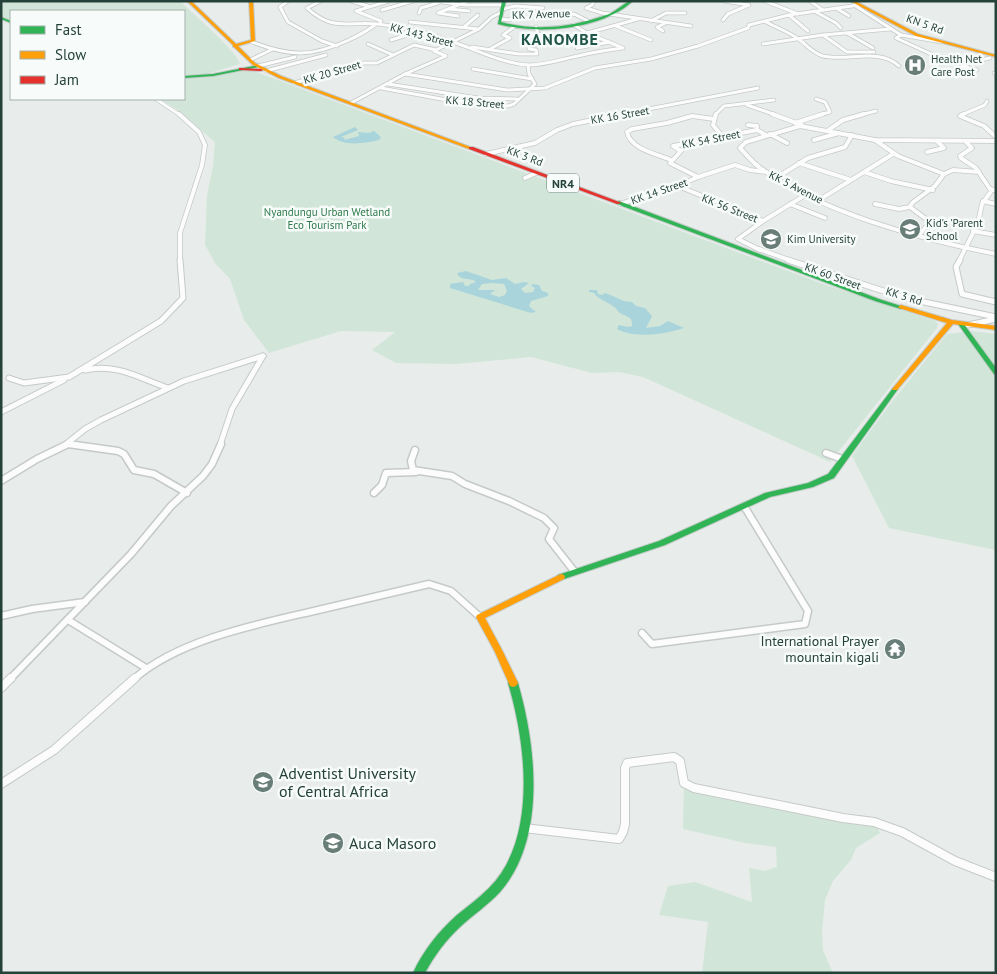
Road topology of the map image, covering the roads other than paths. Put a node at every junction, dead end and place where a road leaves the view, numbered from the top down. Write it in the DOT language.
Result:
graph roads {
  1 [pos="189,1"];
  2 [pos="251,1"];
  3 [pos="321,1"];
  4 [pos="351,1"];
  5 [pos="390,1"];
  6 [pos="413,1"];
  7 [pos="433,1"];
  8 [pos="468,1"];
  9 [pos="594,1"];
  10 [pos="631,1"];
  11 [pos="724,1"];
  12 [pos="765,1"];
  13 [pos="810,1"];
  14 [pos="287,2"];
  15 [pos="441,2"];
  16 [pos="788,4"];
  17 [pos="855,4"];
  18 [pos="458,5"];
  19 [pos="368,6"];
  20 [pos="543,8"];
  21 [pos="836,8"];
  22 [pos="445,9"];
  23 [pos="502,9"];
  24 [pos="790,9"];
  25 [pos="382,10"];
  26 [pos="823,10"];
  27 [pos="469,11"];
  28 [pos="814,11"];
  29 [pos="419,13"];
  30 [pos="685,13"];
  31 [pos="613,14"];
  32 [pos="798,14"];
  33 [pos="478,15"];
  34 [pos="516,15"];
  35 [pos="551,15"];
  36 [pos="458,16"];
  37 [pos="789,16"];
  38 [pos="849,16"];
  39 [pos="878,17"];
  40 [pos="638,19"];
  41 [pos="723,20"];
  42 [pos="588,21"];
  43 [pos="651,21"];
  44 [pos="410,22"];
  45 [pos="766,22"];
  46 [pos="666,23"];
  47 [pos="378,24"];
  48 [pos="574,25"];
  49 [pos="616,26"];
  50 [pos="691,26"];
  51 [pos="464,27"];
  52 [pos="536,27"];
  53 [pos="514,28"];
  54 [pos="841,28"];
  55 [pos="479,29"];
  56 [pos="890,29"];
  57 [pos="663,31"];
  58 [pos="808,31"];
  59 [pos="414,32"];
  60 [pos="587,33"];
  61 [pos="847,33"];
  62 [pos="823,35"];
  63 [pos="901,35"];
  64 [pos="798,39"];
  65 [pos="391,40"];
  66 [pos="651,40"];
  67 [pos="453,42"];
  68 [pos="610,42"];
  69 [pos="942,42"];
  70 [pos="255,43"];
  71 [pos="368,44"];
  72 [pos="764,44"];
  73 [pos="234,46"];
  74 [pos="337,46"];
  75 [pos="462,46"];
  76 [pos="578,48"];
  77 [pos="272,49"];
  78 [pos="490,49"];
  79 [pos="436,50"];
  80 [pos="264,52"];
  81 [pos="326,55"];
  82 [pos="393,55"];
  83 [pos="300,56"];
  84 [pos="992,57"];
  85 [pos="942,59"];
  86 [pos="257,65"];
  87 [pos="528,65"];
  88 [pos="899,66"];
  89 [pos="962,66"];
  90 [pos="957,67"];
  91 [pos="239,69"];
  92 [pos="474,69"];
  93 [pos="976,70"];
  94 [pos="405,74"];
  95 [pos="185,77"];
  96 [pos="532,79"];
  97 [pos="294,83"];
  98 [pos="388,84"];
  99 [pos="381,88"];
  100 [pos="758,88"];
  101 [pos="528,90"];
  102 [pos="723,94"];
  103 [pos="517,99"];
  104 [pos="816,99"];
  105 [pos="157,100"];
  106 [pos="774,100"];
  107 [pos="987,102"];
  108 [pos="351,103"];
  109 [pos="732,103"];
  110 [pos="745,105"];
  111 [pos="876,111"];
  112 [pos="714,119"];
  113 [pos="795,123"];
  114 [pos="748,125"];
  115 [pos="804,126"];
  116 [pos="757,130"];
  117 [pos="827,130"];
  118 [pos="839,133"];
  119 [pos="768,135"];
  120 [pos="722,136"];
  121 [pos="852,136"];
  122 [pos="996,136"];
  123 [pos="814,140"];
  124 [pos="875,140"];
  125 [pos="937,141"];
  126 [pos="996,141"];
  127 [pos="966,142"];
  128 [pos="787,143"];
  129 [pos="927,152"];
  130 [pos="486,154"];
  131 [pos="893,154"];
  132 [pos="671,160"];
  133 [pos="799,163"];
  134 [pos="766,172"];
  135 [pos="864,172"];
  136 [pos="979,172"];
  137 [pos="536,173"];
  138 [pos="944,174"];
  139 [pos="698,177"];
  140 [pos="525,178"];
  141 [pos="776,178"];
  142 [pos="851,180"];
  143 [pos="678,186"];
  144 [pos="933,190"];
  145 [pos="994,190"];
  146 [pos="807,194"];
  147 [pos="819,200"];
  148 [pos="983,201"];
  149 [pos="620,204"];
  150 [pos="790,204"];
  151 [pos="875,204"];
  152 [pos="996,204"];
  153 [pos="910,207"];
  154 [pos="825,218"];
  155 [pos="763,221"];
  156 [pos="973,231"];
  157 [pos="919,234"];
  158 [pos="996,235"];
  159 [pos="965,248"];
  160 [pos="759,249"];
  161 [pos="996,254"];
  162 [pos="769,259"];
  163 [pos="996,302"];
  164 [pos="996,318"];
  165 [pos="951,322"];
  166 [pos="964,324"];
  167 [pos="996,328"];
  168 [pos="996,373"];
  169 [pos="9,378"];
  170 [pos="69,378"];
  171 [pos="168,388"];
  172 [pos="1,412"];
  173 [pos="68,444"];
  174 [pos="415,450"];
  175 [pos="826,453"];
  176 [pos="842,459"];
  177 [pos="411,467"];
  178 [pos="379,472"];
  179 [pos="400,472"];
  180 [pos="418,472"];
  181 [pos="386,473"];
  182 [pos="1,481"];
  183 [pos="374,492"];
  184 [pos="187,493"];
  185 [pos="744,506"];
  186 [pos="574,571"];
  187 [pos="85,602"];
  188 [pos="1,616"];
  189 [pos="480,618"];
  190 [pos="68,620"];
  191 [pos="642,634"];
  192 [pos="146,668"];
  193 [pos="1,688"];
  194 [pos="1,784"];
  195 [pos="524,828"];
  196 [pos="996,877"];
  197 [pos="419,973"];
  1 -- 73 [label="main road, KK 3 Rd / NR4"];
  2 -- 70 [label="main road"];
  3 -- 47 [label="street"];
  4 -- 19 [label="street"];
  5 -- 19 [label="street, KK 143 Street"];
  6 -- 25 [label="street"];
  7 -- 15 [label="street"];
  8 -- 18 [label="street"];
  9 -- 31 [label="street"];
  10 -- 31 [label="main road, KK 7 Avenue"];
  11 -- 41 [label="street"];
  12 -- 24 [label="street"];
  13 -- 26 [label="street"];
  14 -- 74 [label="street"];
  15 -- 18 [label="street"];
  15 -- 29 [label="street"];
  16 -- 24 [label="street"];
  17 -- 21 [label="street"];
  17 -- 39 [label="main road, KN 5 Rd"];
  18 -- 22 [label="street"];
  18 -- 23 [label="street"];
  19 -- 47 [label="street, KK 143 Street"];
  20 -- 23 [label="street"];
  21 -- 26 [label="street"];
  21 -- 38 [label="street"];
  22 -- 27 [label="street"];
  22 -- 36 [label="street"];
  23 -- 34 [label="street"];
  23 -- 53 [label="main road, KK 7 Avenue"];
  23 -- 55 [label="street"];
  24 -- 32 [label="street"];
  26 -- 28 [label="street"];
  28 -- 32 [label="street"];
  28 -- 54 [label="street"];
  30 -- 43 [label="street"];
  31 -- 40 [label="street"];
  31 -- 42 [label="main road, KK 7 Avenue"];
  32 -- 37 [label="street"];
  33 -- 51 [label="street"];
  35 -- 42 [label="street"];
  37 -- 45 [label="street"];
  37 -- 58 [label="street"];
  39 -- 56 [label="street"];
  39 -- 69 [label="main road, KN 5 Rd"];
  40 -- 43 [label="street"];
  40 -- 49 [label="street"];
  42 -- 48 [label="main road, KK 7 Avenue"];
  43 -- 46 [label="street"];
  44 -- 51 [label="street"];
  45 -- 64 [label="street"];
  45 -- 101 [label="street"];
  46 -- 50 [label="street"];
  46 -- 57 [label="street"];
  47 -- 59 [label="street, KK 143 Street"];
  47 -- 74 [label="street"];
  48 -- 52 [label="main road, KK 7 Avenue"];
  48 -- 60 [label="street"];
  49 -- 60 [label="street"];
  49 -- 66 [label="street"];
  51 -- 55 [label="street"];
  52 -- 53 [label="main road, KK 7 Avenue"];
  52 -- 78 [label="street"];
  53 -- 78 [label="street"];
  55 -- 67 [label="street"];
  56 -- 61 [label="street"];
  56 -- 63 [label="street"];
  59 -- 65 [label="street"];
  59 -- 67 [label="street, KK 143 Street"];
  60 -- 68 [label="street"];
  61 -- 62 [label="street"];
  61 -- 62 [label="street"];
  62 -- 64 [label="street"];
  63 -- 69 [label="street"];
  63 -- 85 [label="street"];
  64 -- 72 [label="street"];
  64 -- 88 [label="street"];
  67 -- 75 [label="street, KK 143 Street"];
  67 -- 79 [label="street"];
  68 -- 76 [label="street"];
  68 -- 87 [label="street"];
  69 -- 84 [label="main road, KN 5 Rd"];
  70 -- 73 [label="main road"];
  70 -- 77 [label="street"];
  70 -- 80 [label="street"];
  71 -- 82 [label="street"];
  73 -- 86 [label="main road, KK 3 Rd / NR4"];
  74 -- 83 [label="street"];
  75 -- 78 [label="street"];
  75 -- 87 [label="street, KK 143 Street"];
  77 -- 80 [label="street"];
  77 -- 83 [label="street"];
  79 -- 82 [label="street, KK 20 Street"];
  79 -- 94 [label="street"];
  80 -- 86 [label="street"];
  81 -- 86 [label="street"];
  82 -- 97 [label="street, KK 20 Street"];
  83 -- 86 [label="street"];
  84 -- 89 [label="street"];
  86 -- 91 [label="main road"];
  86 -- 91 [label="main road"];
  86 -- 97 [label="main road, KK 3 Rd / NR4"];
  87 -- 96 [label="street"];
  89 -- 90 [label="street"];
  89 -- 93 [label="street"];
  91 -- 95 [label="main road"];
  92 -- 96 [label="street"];
  94 -- 98 [label="street"];
  94 -- 101 [label="street"];
  96 -- 101 [label="street"];
  97 -- 108 [label="main road, KK 3 Rd / NR4"];
  98 -- 99 [label="street"];
  98 -- 103 [label="street"];
  99 -- 103 [label="street, KK 18 Street"];
  99 -- 108 [label="street"];
  100 -- 102 [label="street, KK 16 Street"];
  101 -- 103 [label="street, KK 18 Street"];
  102 -- 109 [label="street"];
  102 -- 130 [label="street, KK 16 Street"];
  104 -- 113 [label="street"];
  105 -- 170 [label="street"];
  106 -- 110 [label="street"];
  107 -- 122 [label="street"];
  108 -- 130 [label="main road, KK 3 Rd / NR4"];
  109 -- 110 [label="street"];
  109 -- 112 [label="street"];
  110 -- 113 [label="street"];
  111 -- 117 [label="street"];
  112 -- 120 [label="street"];
  112 -- 132 [label="street"];
  113 -- 115 [label="street"];
  114 -- 116 [label="street"];
  115 -- 117 [label="street, KK 5 Avenue"];
  115 -- 119 [label="street, KK 5 Avenue"];
  116 -- 119 [label="street"];
  116 -- 120 [label="street, KK 54 Street"];
  117 -- 118 [label="street, KK 5 Avenue"];
  118 -- 121 [label="street, KK 5 Avenue"];
  118 -- 123 [label="street"];
  119 -- 128 [label="street"];
  119 -- 134 [label="street, KK 5 Avenue"];
  120 -- 132 [label="street, KK 54 Street"];
  121 -- 124 [label="street, KK 5 Avenue"];
  121 -- 133 [label="street"];
  124 -- 125 [label="street, KK 5 Avenue"];
  124 -- 131 [label="street"];
  125 -- 127 [label="street, KK 5 Avenue"];
  125 -- 129 [label="street"];
  126 -- 127 [label="street, KK 5 Avenue"];
  127 -- 136 [label="street"];
  130 -- 137 [label="main road, KK 3 Rd / NR4"];
  131 -- 135 [label="street"];
  131 -- 138 [label="street"];
  132 -- 139 [label="street, KK 54 Street"];
  133 -- 141 [label="street"];
  133 -- 142 [label="street"];
  134 -- 139 [label="street"];
  134 -- 141 [label="street, KK 5 Avenue"];
  135 -- 142 [label="street"];
  135 -- 144 [label="street"];
  136 -- 138 [label="street"];
  136 -- 145 [label="street"];
  137 -- 140 [label="street"];
  137 -- 149 [label="main road, KK 3 Rd / NR4"];
  138 -- 144 [label="street"];
  139 -- 143 [label="street, KK 14 Street"];
  141 -- 146 [label="street, KK 5 Avenue"];
  142 -- 147 [label="street"];
  143 -- 149 [label="street, KK 14 Street"];
  143 -- 155 [label="street, KK 56 Street"];
  144 -- 153 [label="street"];
  145 -- 148 [label="street"];
  146 -- 147 [label="street, KK 5 Avenue"];
  146 -- 150 [label="street, KK 56 Street"];
  147 -- 157 [label="street, KK 5 Avenue"];
  148 -- 152 [label="street"];
  148 -- 156 [label="street"];
  149 -- 162 [label="main road, KK 3 Rd / NR4"];
  150 -- 154 [label="street"];
  150 -- 155 [label="street, KK 56 Street"];
  151 -- 153 [label="street"];
  153 -- 157 [label="street"];
  155 -- 160 [label="street"];
  156 -- 158 [label="street"];
  156 -- 159 [label="street"];
  157 -- 159 [label="street, KK 5 Avenue"];
  159 -- 161 [label="street, KK 5 Avenue"];
  159 -- 163 [label="street"];
  160 -- 162 [label="street"];
  160 -- 164 [label="street, KK 60 Street"];
  162 -- 165 [label="main road, KK 3 Rd / NR4"];
  164 -- 166 [label="street"];
  165 -- 166 [label="main road, KK 3 Rd / NR4"];
  165 -- 176 [label="main road"];
  166 -- 167 [label="main road, NR4"];
  166 -- 168 [label="main road"];
  169 -- 170 [label="street"];
  170 -- 171 [label="street"];
  170 -- 172 [label="street"];
  171 -- 173 [label="street"];
  171 -- 184 [label="street"];
  173 -- 182 [label="street"];
  173 -- 184 [label="street"];
  174 -- 177 [label="street"];
  175 -- 176 [label="street"];
  176 -- 185 [label="main road"];
  177 -- 179 [label="street"];
  177 -- 180 [label="street"];
  178 -- 181 [label="street"];
  179 -- 180 [label="street"];
  179 -- 181 [label="street"];
  180 -- 186 [label="street"];
  181 -- 183 [label="street"];
  184 -- 187 [label="street"];
  185 -- 186 [label="main road"];
  185 -- 191 [label="street"];
  186 -- 189 [label="main road"];
  187 -- 188 [label="street"];
  187 -- 190 [label="street"];
  189 -- 192 [label="street"];
  189 -- 195 [label="main road"];
  190 -- 192 [label="street"];
  190 -- 193 [label="street"];
  192 -- 194 [label="street"];
  195 -- 196 [label="street"];
  195 -- 197 [label="main road"];
}
